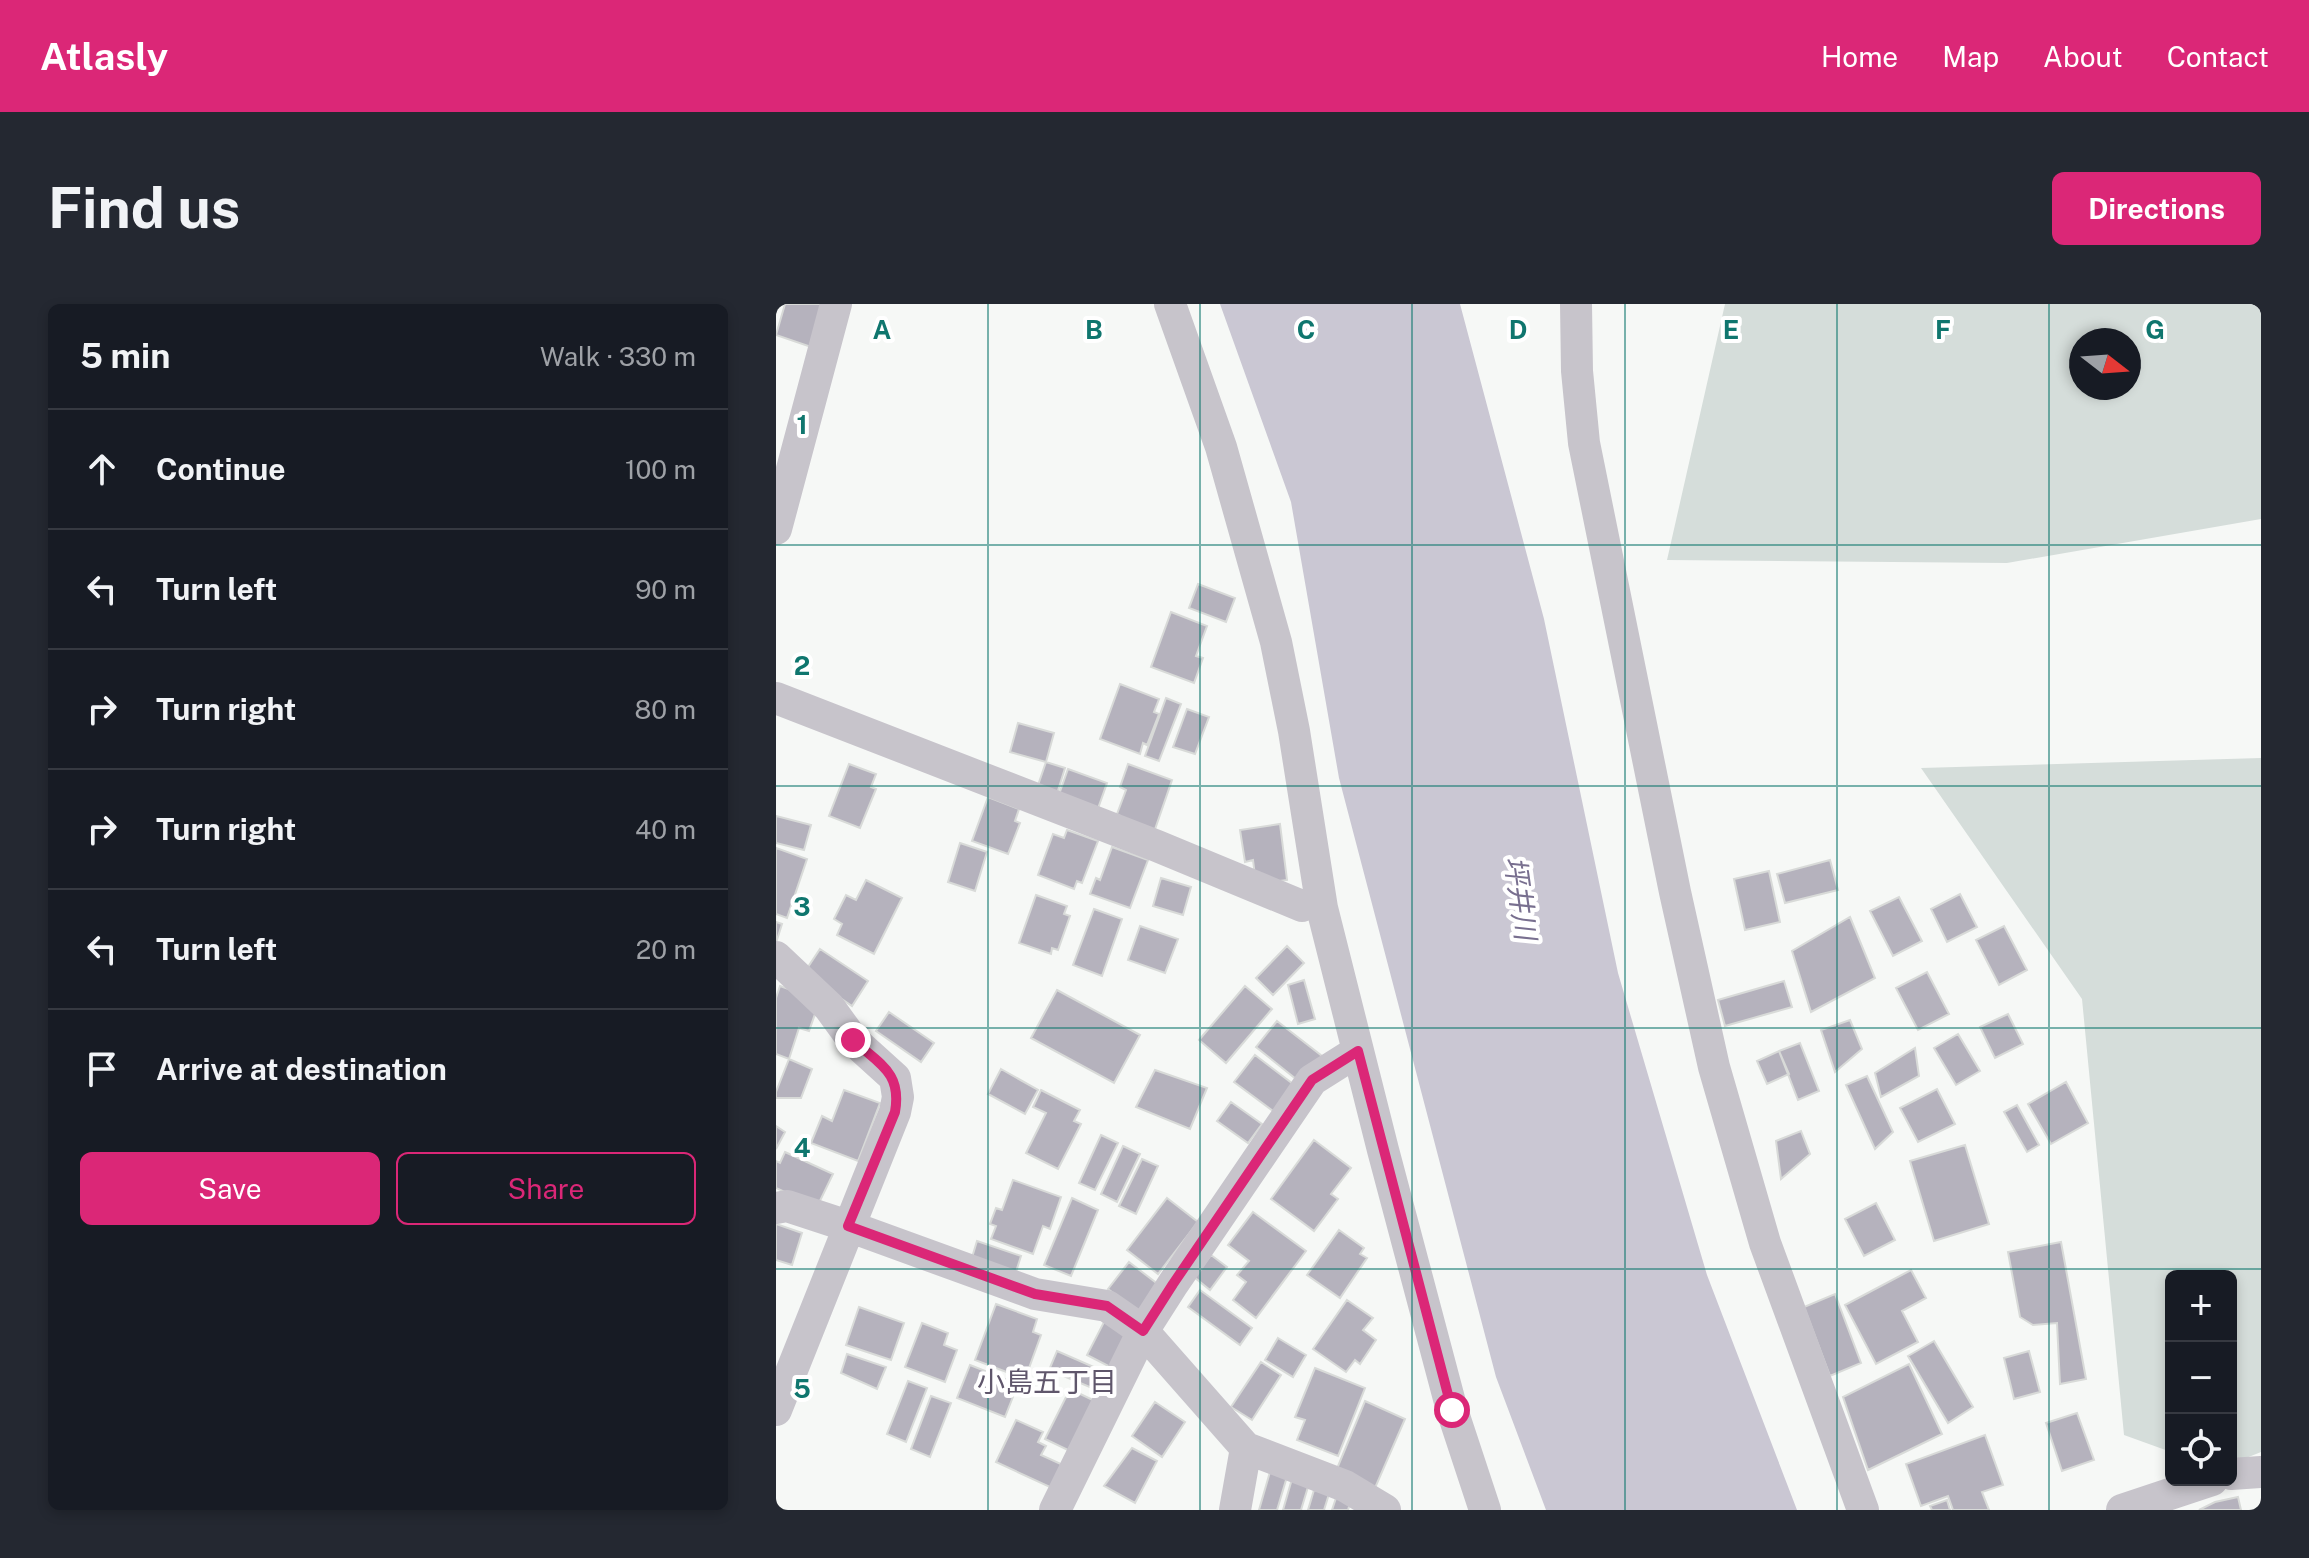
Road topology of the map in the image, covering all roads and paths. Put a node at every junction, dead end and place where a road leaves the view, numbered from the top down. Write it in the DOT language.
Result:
graph roads {
  1 [pos="836,304"];
  2 [pos="1170,304"];
  3 [pos="1576,304"];
  4 [pos="776,529"];
  5 [pos="776,698"];
  6 [pos="1302,906"];
  7 [pos="776,957"];
  8 [pos="1358,1051"];
  9 [pos="776,1208"];
  10 [pos="848,1226"];
  11 [pos="1143,1331"];
  12 [pos="776,1410"];
  13 [pos="1246,1448"];
  14 [pos="2261,1472"];
  15 [pos="2237,1474"];
  16 [pos="2194,1486"];
  17 [pos="1484,1509"];
  18 [pos="1055,1510"];
  19 [pos="1235,1510"];
  20 [pos="1385,1510"];
  21 [pos="1863,1510"];
  22 [pos="2122,1510"];
  1 -- 4 [label="street"];
  2 -- 8 [label="street"];
  3 -- 21 [label="street"];
  5 -- 6 [label="street"];
  7 -- 10 [label="street"];
  8 -- 11 [label="street"];
  8 -- 17 [label="street"];
  9 -- 10 [label="street"];
  10 -- 11 [label="street"];
  10 -- 12 [label="street"];
  11 -- 13 [label="street"];
  11 -- 18 [label="street"];
  13 -- 19 [label="street"];
  13 -- 20 [label="street"];
  14 -- 15 [label="street"];
  16 -- 22 [label="street"];
}
